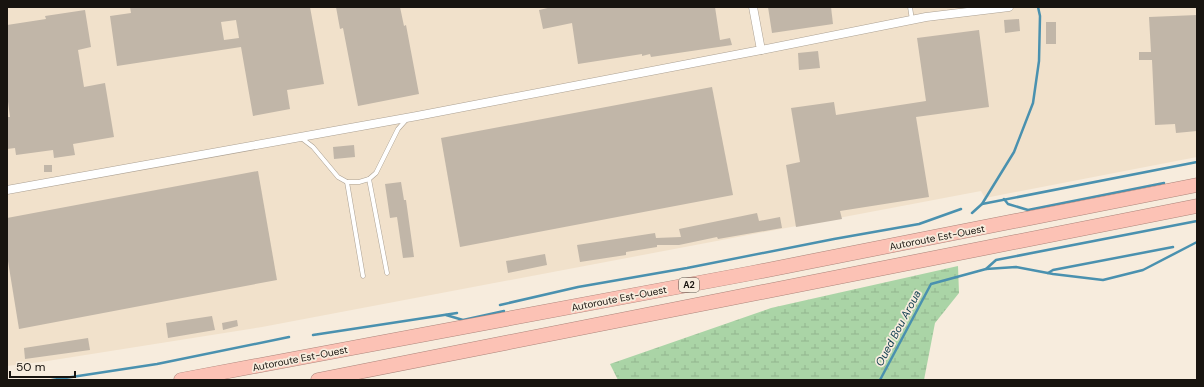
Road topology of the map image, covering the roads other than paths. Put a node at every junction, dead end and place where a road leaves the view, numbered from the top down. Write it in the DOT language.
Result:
graph roads {
  1 [pos="753,7"];
  2 [pos="910,7"];
  3 [pos="1009,7"];
  4 [pos="912,20"];
  5 [pos="762,50"];
  6 [pos="408,117"];
  7 [pos="300,137"];
  8 [pos="369,179"];
  9 [pos="347,182"];
  10 [pos="1197,186"];
  11 [pos="7,190"];
  12 [pos="1197,206"];
  13 [pos="387,273"];
  14 [pos="363,276"];
  15 [pos="181,380"];
  16 [pos="318,380"];
  1 -- 5 [label="street"];
  2 -- 4 [label="lane"];
  3 -- 4 [label="street"];
  4 -- 5 [label="street"];
  5 -- 6 [label="street"];
  6 -- 7 [label="street"];
  6 -- 8 [label="lane"];
  7 -- 9 [label="lane"];
  7 -- 11 [label="street"];
  8 -- 9 [label="lane"];
  8 -- 13 [label="lane"];
  9 -- 14 [label="lane"];
  10 -- 15 [label="highway, Autoroute Est-Ouest / A2"];
  12 -- 16 [label="highway, Autoroute Est-Ouest / A2"];
}
